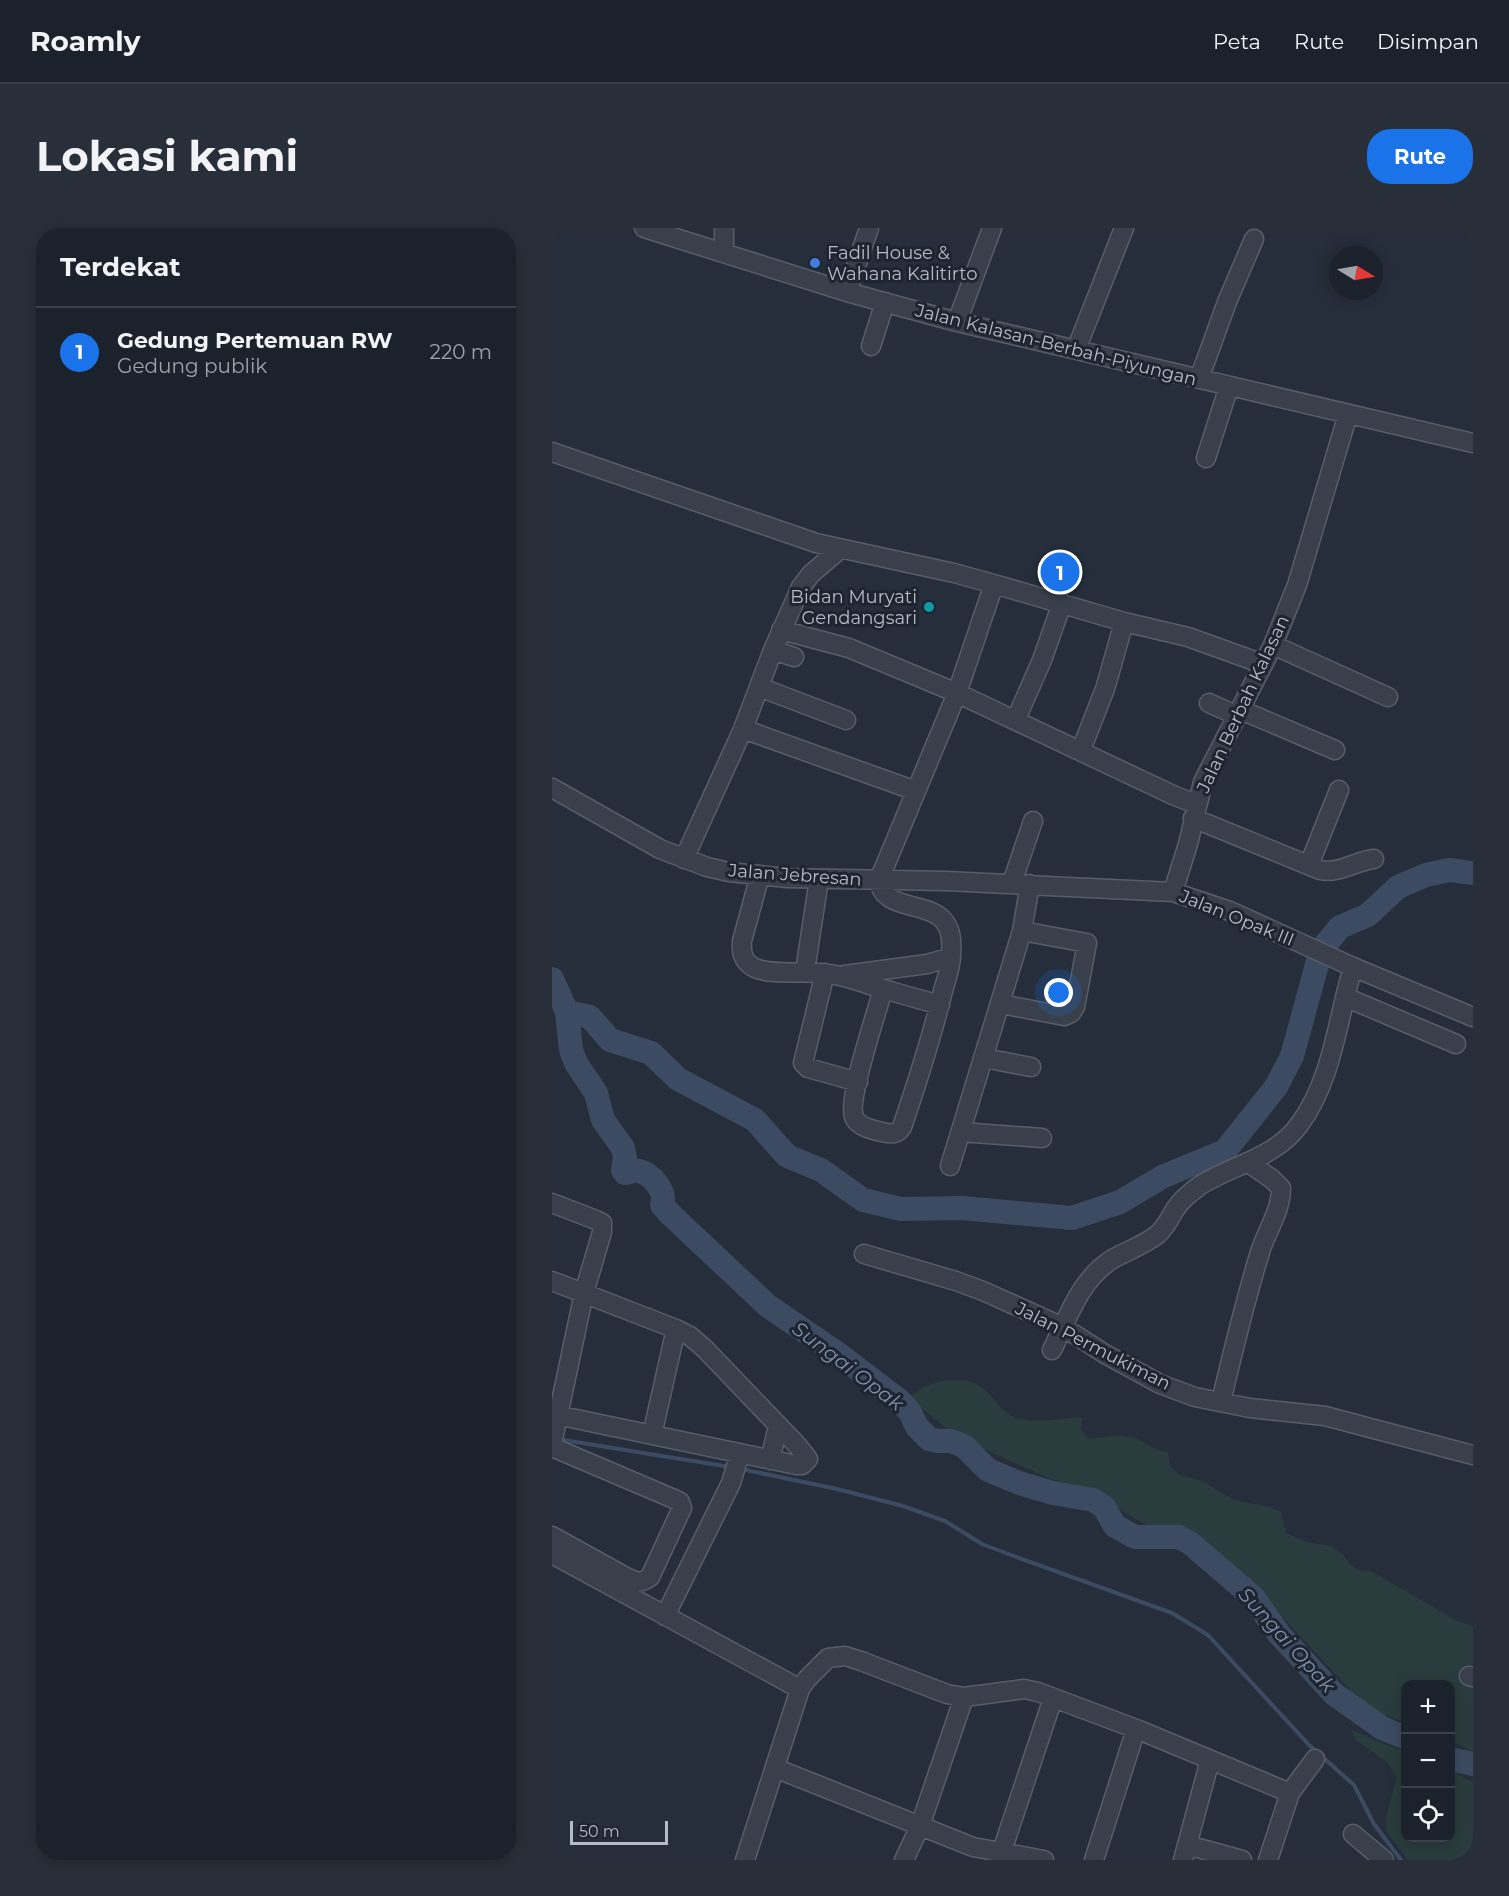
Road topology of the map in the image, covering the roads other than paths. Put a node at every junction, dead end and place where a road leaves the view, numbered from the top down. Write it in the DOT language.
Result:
graph roads {
  1 [pos="645,228"];
  2 [pos="724,228"];
  3 [pos="869,228"];
  4 [pos="992,228"];
  5 [pos="1124,228"];
  6 [pos="1254,239"];
  7 [pos="724,253"];
  8 [pos="847,292"];
  9 [pos="885,302"];
  10 [pos="957,322"];
  11 [pos="871,346"];
  12 [pos="1076,350"];
  13 [pos="1199,379"];
  14 [pos="1229,386"];
  15 [pos="1348,414"];
  16 [pos="1473,443"];
  17 [pos="552,452"];
  18 [pos="1206,458"];
  19 [pos="839,550"];
  20 [pos="994,584"];
  21 [pos="1062,603"];
  22 [pos="1124,622"];
  23 [pos="782,630"];
  24 [pos="1273,645"];
  25 [pos="773,650"];
  26 [pos="794,657"];
  27 [pos="1263,664"];
  28 [pos="759,687"];
  29 [pos="957,693"];
  30 [pos="1388,697"];
  31 [pos="1209,703"];
  32 [pos="1239,713"];
  33 [pos="1016,719"];
  34 [pos="846,720"];
  35 [pos="743,729"];
  36 [pos="1081,750"];
  37 [pos="1335,750"];
  38 [pos="552,788"];
  39 [pos="1339,790"];
  40 [pos="916,791"];
  41 [pos="1195,811"];
  42 [pos="1033,821"];
  43 [pos="684,859"];
  44 [pos="1374,859"];
  45 [pos="1309,865"];
  46 [pos="760,875"];
  47 [pos="819,879"];
  48 [pos="879,879"];
  49 [pos="1021,884"];
  50 [pos="1173,892"];
  51 [pos="1022,932"];
  52 [pos="951,957"];
  53 [pos="1348,965"];
  54 [pos="805,972"];
  55 [pos="833,975"];
  56 [pos="883,989"];
  57 [pos="1345,997"];
  58 [pos="1001,1004"];
  59 [pos="940,1005"];
  60 [pos="1473,1017"];
  61 [pos="1456,1044"];
  62 [pos="984,1058"];
  63 [pos="1030,1067"];
  64 [pos="858,1082"];
  65 [pos="961,1132"];
  66 [pos="1042,1138"];
  67 [pos="1247,1162"];
  68 [pos="950,1167"];
  69 [pos="552,1203"];
  70 [pos="864,1254"];
  71 [pos="552,1281"];
  72 [pos="584,1293"];
  73 [pos="1063,1327"];
  74 [pos="676,1329"];
  75 [pos="1052,1350"];
  76 [pos="1221,1402"];
  77 [pos="778,1426"];
  78 [pos="554,1431"];
  79 [pos="652,1435"];
  80 [pos="1473,1455"];
  81 [pos="770,1460"];
  82 [pos="738,1462"];
  83 [pos="552,1536"];
  84 [pos="552,1554"];
  85 [pos="665,1616"];
  86 [pos="800,1689"];
  87 [pos="964,1697"];
  88 [pos="1053,1698"];
  89 [pos="1136,1729"];
  90 [pos="1315,1759"];
  91 [pos="1210,1760"];
  92 [pos="775,1768"];
  93 [pos="1290,1794"];
  94 [pos="920,1826"];
  95 [pos="1353,1834"];
  96 [pos="1185,1852"];
  97 [pos="1001,1856"];
  98 [pos="745,1860"];
  99 [pos="904,1860"];
  100 [pos="1044,1860"];
  101 [pos="1094,1860"];
  102 [pos="1242,1860"];
  103 [pos="1268,1860"];
  104 [pos="1384,1860"];
  1 -- 7 [label="street, Jalan Kalasan-Berbah-Piyungan"];
  2 -- 7 [label="street"];
  3 -- 8 [label="street"];
  4 -- 10 [label="street"];
  5 -- 12 [label="street"];
  6 -- 13 [label="street"];
  7 -- 8 [label="street, Jalan Kalasan-Berbah-Piyungan"];
  8 -- 9 [label="street, Jalan Kalasan-Berbah-Piyungan"];
  9 -- 10 [label="street, Jalan Kalasan-Berbah-Piyungan"];
  9 -- 11 [label="street"];
  10 -- 12 [label="street, Jalan Kalasan-Berbah-Piyungan"];
  12 -- 13 [label="street, Jalan Kalasan-Berbah-Piyungan"];
  13 -- 14 [label="street, Jalan Kalasan-Berbah-Piyungan"];
  14 -- 15 [label="street, Jalan Kalasan-Berbah-Piyungan"];
  14 -- 18 [label="street"];
  15 -- 16 [label="street, Jalan Kalasan-Berbah-Piyungan"];
  15 -- 24 [label="street, Jalan Berbah Kalasan"];
  17 -- 19 [label="street"];
  19 -- 20 [label="street"];
  19 -- 23 [label="street"];
  20 -- 21 [label="street"];
  20 -- 29 [label="street"];
  21 -- 22 [label="street"];
  21 -- 33 [label="street"];
  22 -- 27 [label="street"];
  22 -- 36 [label="street"];
  23 -- 25 [label="street"];
  23 -- 29 [label="street"];
  24 -- 27 [label="street, Jalan Berbah Kalasan"];
  24 -- 30 [label="street"];
  25 -- 26 [label="street"];
  25 -- 28 [label="street"];
  27 -- 32 [label="street, Jalan Berbah Kalasan"];
  28 -- 34 [label="street"];
  28 -- 35 [label="street"];
  29 -- 33 [label="street"];
  29 -- 40 [label="street"];
  31 -- 32 [label="street"];
  32 -- 37 [label="street"];
  32 -- 41 [label="street, Jalan Berbah Kalasan"];
  33 -- 36 [label="street"];
  35 -- 40 [label="street"];
  35 -- 43 [label="street"];
  36 -- 41 [label="street"];
  38 -- 43 [label="street, Jalan Jebresan"];
  39 -- 45 [label="street"];
  40 -- 48 [label="street"];
  41 -- 45 [label="street"];
  41 -- 50 [label="street, Jalan Berbah Kalasan"];
  42 -- 49 [label="street"];
  43 -- 46 [label="street, Jalan Jebresan"];
  44 -- 45 [label="street"];
  46 -- 47 [label="street, Jalan Jebresan"];
  46 -- 54 [label="street"];
  47 -- 48 [label="street, Jalan Jebresan"];
  47 -- 54 [label="street"];
  48 -- 49 [label="street, Jalan Opak III"];
  48 -- 52 [label="street"];
  49 -- 50 [label="street, Jalan Opak III"];
  49 -- 51 [label="street"];
  50 -- 53 [label="street, Jalan Opak III"];
  51 -- 58 [label="street"];
  51 -- 58 [label="street"];
  52 -- 55 [label="street"];
  52 -- 59 [label="street"];
  53 -- 57 [label="street"];
  53 -- 60 [label="street, Jalan Opak III"];
  54 -- 55 [label="street"];
  55 -- 56 [label="street"];
  55 -- 64 [label="street"];
  56 -- 59 [label="street"];
  56 -- 64 [label="street"];
  57 -- 61 [label="street"];
  57 -- 67 [label="street"];
  58 -- 62 [label="street"];
  59 -- 64 [label="street"];
  62 -- 63 [label="street"];
  62 -- 65 [label="street"];
  65 -- 66 [label="street"];
  65 -- 68 [label="street"];
  67 -- 73 [label="street"];
  67 -- 76 [label="street"];
  69 -- 72 [label="street"];
  70 -- 73 [label="street, Jalan Permukiman"];
  71 -- 72 [label="street"];
  72 -- 74 [label="street"];
  72 -- 78 [label="street"];
  73 -- 75 [label="street"];
  73 -- 76 [label="street, Jalan Permukiman"];
  74 -- 77 [label="street"];
  74 -- 79 [label="street"];
  76 -- 80 [label="street, Jalan Permukiman"];
  77 -- 81 [label="street"];
  77 -- 81 [label="street"];
  78 -- 79 [label="street"];
  78 -- 83 [label="street"];
  79 -- 82 [label="street"];
  81 -- 82 [label="street"];
  82 -- 85 [label="street"];
  84 -- 85 [label="street"];
  85 -- 86 [label="street"];
  86 -- 87 [label="street"];
  86 -- 92 [label="street"];
  87 -- 88 [label="street"];
  87 -- 94 [label="street"];
  88 -- 89 [label="street"];
  88 -- 97 [label="street"];
  89 -- 91 [label="street"];
  89 -- 101 [label="street"];
  90 -- 93 [label="street"];
  91 -- 93 [label="street"];
  91 -- 96 [label="street"];
  92 -- 94 [label="street"];
  92 -- 98 [label="street"];
  93 -- 103 [label="street"];
  94 -- 97 [label="street"];
  94 -- 99 [label="street"];
  95 -- 104 [label="street"];
  96 -- 102 [label="street"];
  97 -- 100 [label="street"];
}
